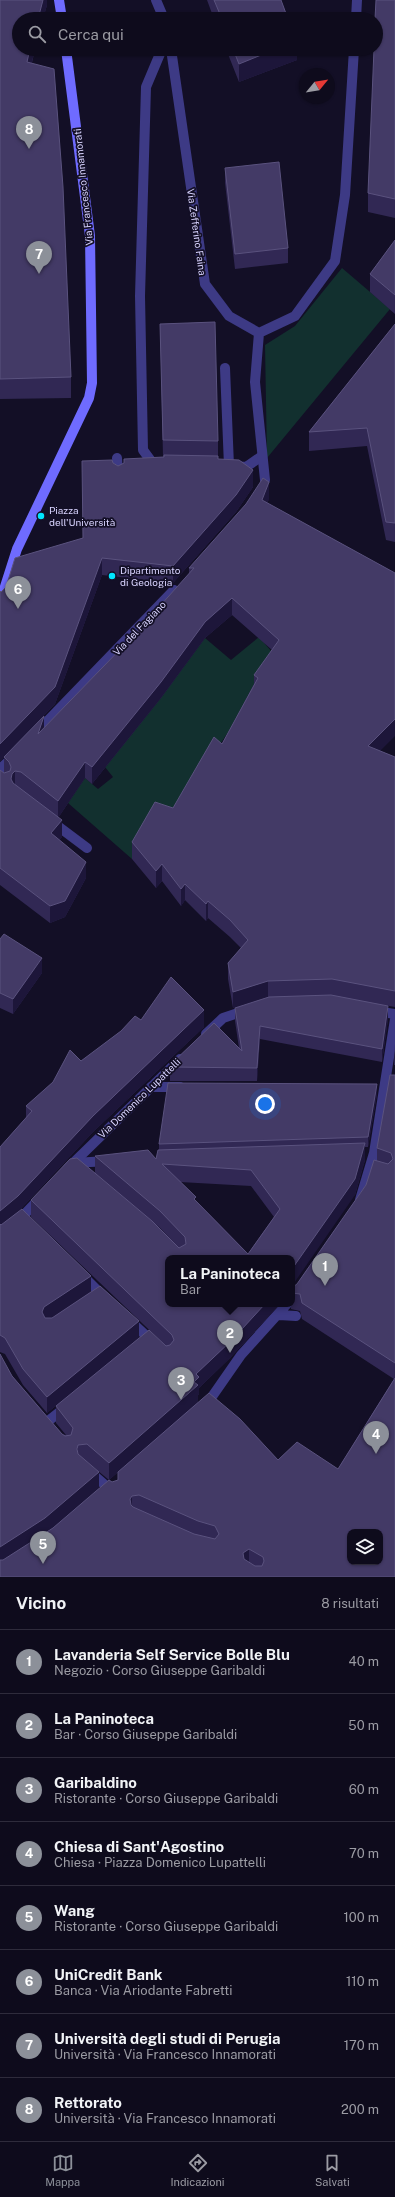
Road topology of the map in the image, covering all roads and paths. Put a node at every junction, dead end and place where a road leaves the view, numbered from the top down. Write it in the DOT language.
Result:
graph roads {
  1 [pos="59,0"];
  2 [pos="156,0"];
  3 [pos="357,0"];
  4 [pos="61,12"];
  5 [pos="161,12"];
  6 [pos="356,12"];
  7 [pos="67,56"];
  8 [pos="159,56"];
  9 [pos="172,56"];
  10 [pos="354,56"];
  11 [pos="258,333"];
  12 [pos="225,368"];
  13 [pos="262,456"];
  14 [pos="117,458"];
  15 [pos="166,466"];
  16 [pos="118,476"];
  17 [pos="263,483"];
  18 [pos="179,586"];
  19 [pos="0,602"];
  20 [pos="0,769"];
  21 [pos="42,815"];
  22 [pos="87,848"];
  23 [pos="261,1006"];
  24 [pos="364,1008"];
  25 [pos="395,1014"];
  26 [pos="395,1019"];
  27 [pos="200,1039"];
  28 [pos="189,1050"];
  29 [pos="151,1087"];
  30 [pos="190,1087"];
  31 [pos="120,1161"];
  32 [pos="73,1163"];
  33 [pos="369,1169"];
  34 [pos="84,1172"];
  35 [pos="381,1172"];
  36 [pos="63,1174"];
  37 [pos="48,1190"];
  38 [pos="353,1210"];
  39 [pos="0,1235"];
  40 [pos="74,1266"];
  41 [pos="112,1304"];
  42 [pos="285,1307"];
  43 [pos="122,1314"];
  44 [pos="279,1315"];
  45 [pos="296,1316"];
  46 [pos="163,1352"];
  47 [pos="74,1400"];
  48 [pos="197,1411"];
  49 [pos="47,1422"];
  50 [pos="83,1466"];
  51 [pos="109,1489"];
  1 -- 4 [label="street"];
  2 -- 5 [label="street"];
  3 -- 6 [label="street"];
  7 -- 19 [label="street, Via Francesco Innamorati"];
  8 -- 15 [label="street"];
  9 -- 11 [label="street, Via Zefferino Faina"];
  10 -- 11 [label="street"];
  11 -- 13 [label="street"];
  12 -- 13 [label="street"];
  13 -- 17 [label="street"];
  14 -- 16 [label="street"];
  18 -- 20 [label="street, Via del Fagiano"];
  21 -- 22 [label="street"];
  23 -- 27 [label="street"];
  24 -- 25 [label="street"];
  26 -- 33 [label="street"];
  28 -- 29 [label="street, Via Domenico Lupattelli"];
  29 -- 30 [label="street"];
  29 -- 32 [label="street, Via Domenico Lupattelli"];
  31 -- 32 [label="street"];
  32 -- 34 [label="street"];
  32 -- 36 [label="street, Via Domenico Lupattelli"];
  33 -- 35 [label="street"];
  33 -- 38 [label="street"];
  37 -- 39 [label="street"];
  40 -- 41 [label="street"];
  42 -- 44 [label="street"];
  43 -- 46 [label="street"];
  44 -- 45 [label="street"];
  44 -- 48 [label="street"];
  47 -- 49 [label="street"];
  50 -- 51 [label="street"];
}
